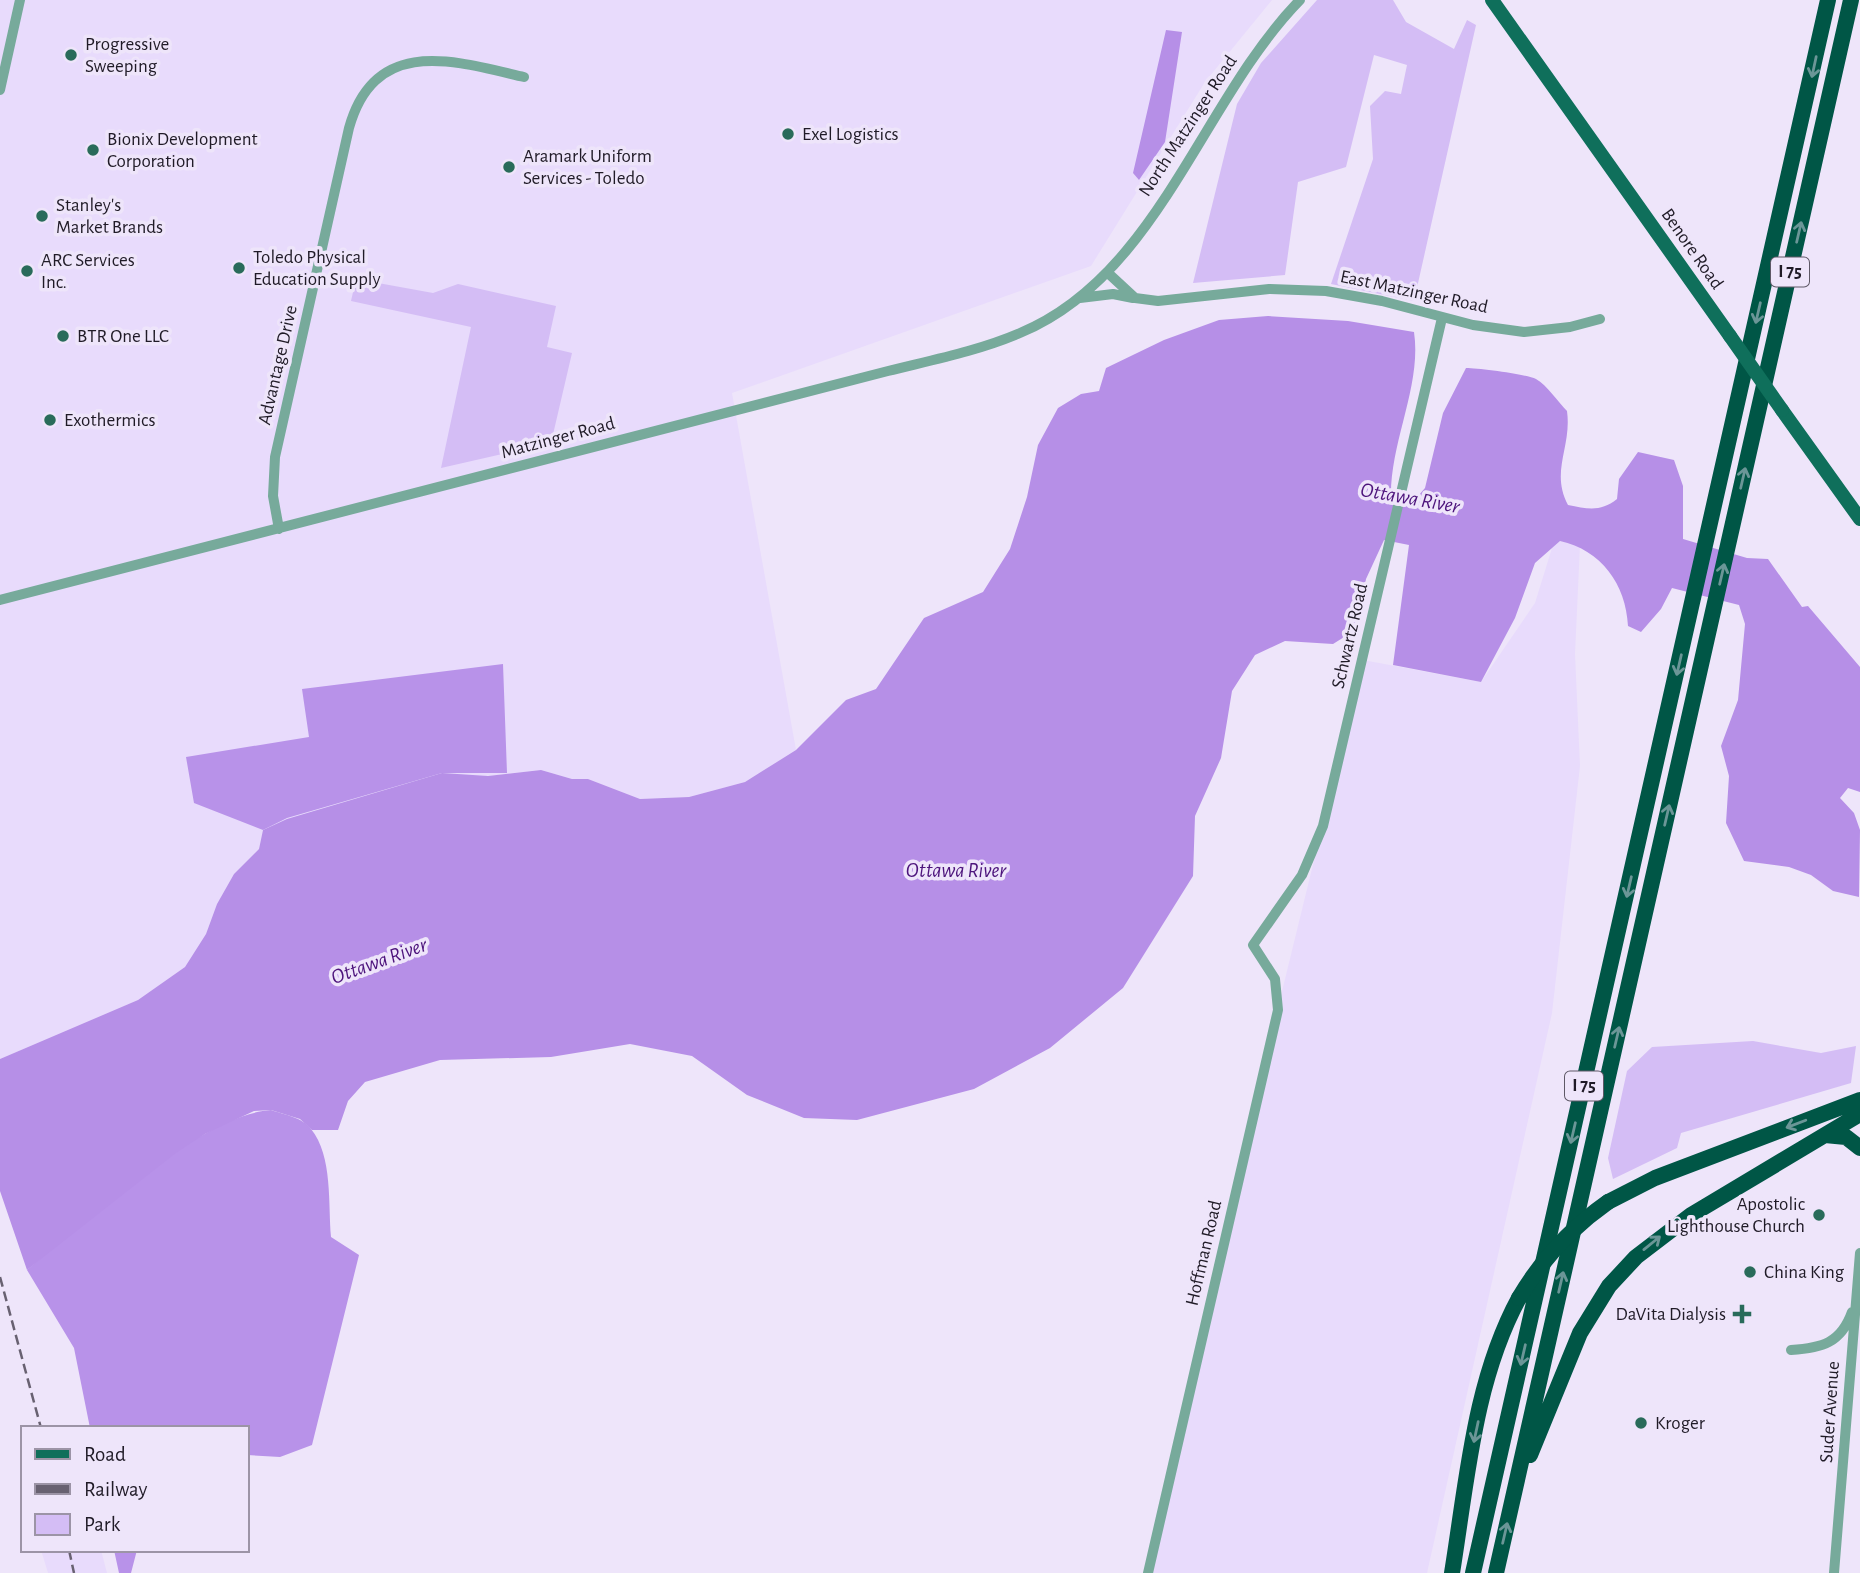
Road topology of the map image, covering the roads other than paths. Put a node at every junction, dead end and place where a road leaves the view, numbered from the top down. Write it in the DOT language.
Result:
graph roads {
  1 [pos="20,0"];
  2 [pos="1300,0"];
  3 [pos="1492,0"];
  4 [pos="1828,0"];
  5 [pos="1851,0"];
  6 [pos="524,77"];
  7 [pos="0,90"];
  8 [pos="1108,273"];
  9 [pos="1077,299"];
  10 [pos="1135,299"];
  11 [pos="1442,318"];
  12 [pos="1600,319"];
  13 [pos="1860,519"];
  14 [pos="279,529"];
  15 [pos="0,600"];
  16 [pos="1253,945"];
  17 [pos="1860,1100"];
  18 [pos="1860,1114"];
  19 [pos="1825,1135"];
  20 [pos="1860,1148"];
  21 [pos="1860,1253"];
  22 [pos="1857,1300"];
  23 [pos="1791,1350"];
  24 [pos="1514,1492"];
  25 [pos="1148,1573"];
  26 [pos="1452,1573"];
  27 [pos="1474,1573"];
  28 [pos="1496,1573"];
  29 [pos="1834,1573"];
  1 -- 7 [label="street"];
  2 -- 8 [label="street, North Matzinger Road"];
  3 -- 13 [label="main road, Benore Road, bridge"];
  4 -- 27 [label="highway, I 75, one-way"];
  24 -- 5 [label="highway, I 75, one-way"];
  6 -- 14 [label="street, Advantage Drive"];
  8 -- 9 [label="street, Matzinger Road"];
  8 -- 10 [label="street"];
  9 -- 10 [label="street, East Matzinger Road"];
  9 -- 14 [label="street, Matzinger Road"];
  10 -- 11 [label="street, East Matzinger Road"];
  11 -- 12 [label="street, East Matzinger Road"];
  11 -- 16 [label="street, Schwartz Road"];
  14 -- 15 [label="street, Matzinger Road"];
  16 -- 25 [label="street, Hoffman Road"];
  17 -- 26 [label="highway, one-way, bridge"];
  18 -- 19 [label="highway"];
  19 -- 20 [label="highway"];
  24 -- 19 [label="highway, one-way"];
  21 -- 22 [label="street, Suder Avenue"];
  22 -- 23 [label="street"];
  22 -- 29 [label="street, Suder Avenue"];
  28 -- 24 [label="highway, I 75, one-way"];
}
